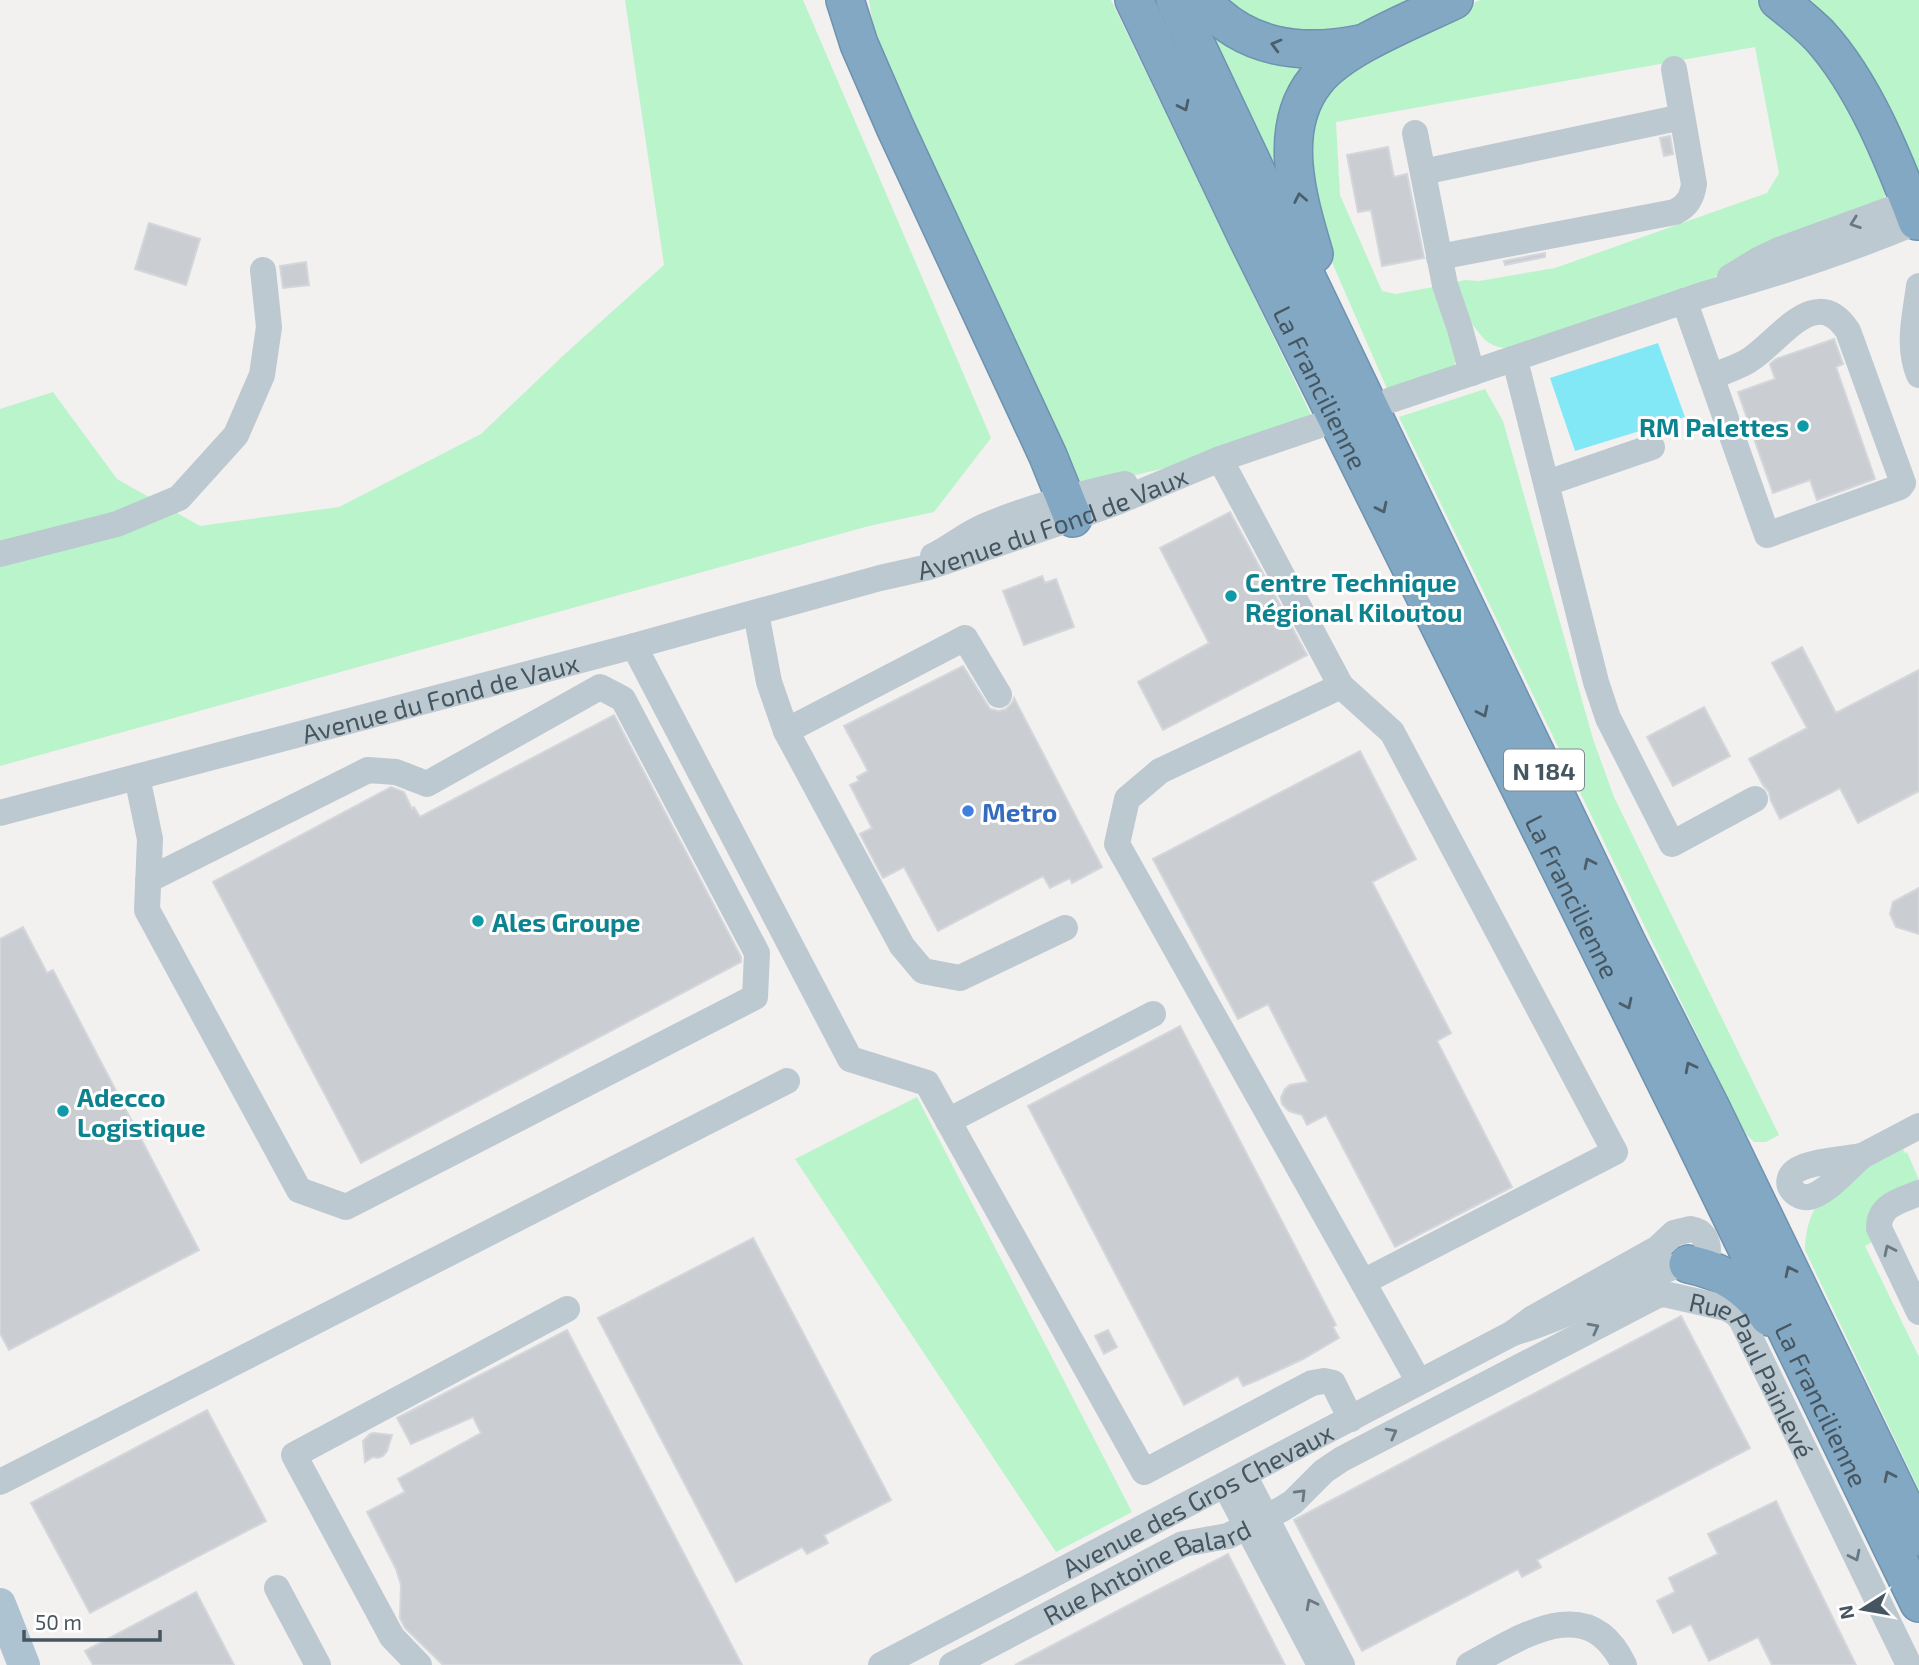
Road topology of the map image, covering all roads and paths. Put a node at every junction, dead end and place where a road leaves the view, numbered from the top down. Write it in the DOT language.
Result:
graph roads {
  1 [pos="845,0"];
  2 [pos="855,0"];
  3 [pos="1128,0"];
  4 [pos="1134,0"];
  5 [pos="1175,0"];
  6 [pos="1202,0"];
  7 [pos="1454,0"];
  8 [pos="1778,0"];
  9 [pos="1368,42"];
  10 [pos="859,44"];
  11 [pos="1162,62"];
  12 [pos="1674,69"];
  13 [pos="1682,117"];
  14 [pos="1415,133"];
  15 [pos="1423,172"];
  16 [pos="1915,216"];
  17 [pos="1439,257"];
  18 [pos="263,270"];
  19 [pos="1919,286"];
  20 [pos="1695,298"];
  21 [pos="1346,357"];
  22 [pos="1513,359"];
  23 [pos="1472,373"];
  24 [pos="1919,375"];
  25 [pos="1711,377"];
  26 [pos="1391,400"];
  27 [pos="1317,426"];
  28 [pos="1652,447"];
  29 [pos="1220,459"];
  30 [pos="1547,483"];
  31 [pos="1069,508"];
  32 [pos="0,554"];
  33 [pos="757,613"];
  34 [pos="634,646"];
  35 [pos="1340,686"];
  36 [pos="999,695"];
  37 [pos="786,731"];
  38 [pos="137,777"];
  39 [pos="1755,799"];
  40 [pos="0,813"];
  41 [pos="148,880"];
  42 [pos="1065,928"];
  43 [pos="1153,1014"];
  44 [pos="787,1081"];
  45 [pos="948,1121"];
  46 [pos="1919,1126"];
  47 [pos="1862,1156"];
  48 [pos="1919,1193"];
  49 [pos="1688,1264"];
  50 [pos="1363,1282"];
  51 [pos="567,1309"];
  52 [pos="1919,1311"];
  53 [pos="1419,1382"];
  54 [pos="1351,1419"];
  55 [pos="1831,1421"];
  56 [pos="1332,1465"];
  57 [pos="1234,1480"];
  58 [pos="0,1482"];
  59 [pos="1256,1522"];
  60 [pos="1919,1537"];
  61 [pos="277,1588"];
  62 [pos="1919,1603"];
  63 [pos="0,1604"];
  64 [pos="24,1665"];
  65 [pos="318,1665"];
  66 [pos="419,1665"];
  67 [pos="881,1665"];
  68 [pos="952,1665"];
  69 [pos="1320,1665"];
  70 [pos="1342,1665"];
  71 [pos="1469,1665"];
  72 [pos="1624,1665"];
  73 [pos="1909,1665"];
  1 -- 10 [label="highway"];
  2 -- 10 [label="highway"];
  3 -- 11 [label="highway"];
  4 -- 11 [label="highway, La Francilienne / N 184"];
  5 -- 21 [label="highway, La Francilienne / N 184"];
  9 -- 6 [label="highway, one-way"];
  7 -- 9 [label="highway"];
  8 -- 16 [label="highway"];
  21 -- 9 [label="highway, one-way"];
  10 -- 31 [label="highway"];
  11 -- 55 [label="highway, La Francilienne / N 184, one-way"];
  12 -- 13 [label="street"];
  13 -- 15 [label="street"];
  13 -- 17 [label="street"];
  14 -- 15 [label="street"];
  15 -- 17 [label="street"];
  16 -- 20 [label="street"];
  17 -- 23 [label="street"];
  18 -- 32 [label="street"];
  19 -- 24 [label="street"];
  20 -- 22 [label="street"];
  20 -- 25 [label="street"];
  60 -- 21 [label="highway, La Francilienne / N 184, one-way"];
  22 -- 23 [label="street"];
  22 -- 30 [label="street"];
  23 -- 26 [label="street"];
  25 -- 25 [label="street"];
  27 -- 29 [label="street, Avenue du Fond de Vaux"];
  28 -- 30 [label="street"];
  29 -- 31 [label="street, Avenue du Fond de Vaux"];
  29 -- 35 [label="street"];
  30 -- 39 [label="street"];
  31 -- 33 [label="street, Avenue du Fond de Vaux"];
  33 -- 34 [label="street, Avenue du Fond de Vaux"];
  33 -- 37 [label="street"];
  34 -- 38 [label="street, Avenue du Fond de Vaux"];
  34 -- 45 [label="street"];
  35 -- 50 [label="street"];
  35 -- 50 [label="street"];
  36 -- 37 [label="street"];
  37 -- 42 [label="street"];
  38 -- 40 [label="street, Avenue du Fond de Vaux"];
  38 -- 41 [label="street"];
  41 -- 41 [label="street"];
  43 -- 45 [label="street"];
  44 -- 58 [label="street"];
  45 -- 54 [label="street"];
  46 -- 47 [label="street"];
  52 -- 48 [label="street, one-way"];
  49 -- 53 [label="street, Avenue des Gros Chevaux"];
  49 -- 55 [label="highway"];
  50 -- 53 [label="street"];
  51 -- 66 [label="street"];
  53 -- 54 [label="street, Avenue des Gros Chevaux"];
  54 -- 57 [label="street, Avenue des Gros Chevaux"];
  55 -- 62 [label="highway, La Francilienne / N 184"];
  59 -- 56 [label="street, Rue Antoine Balard, one-way"];
  56 -- 73 [label="street, Rue Paul Painlevé, one-way"];
  57 -- 59 [label="street"];
  57 -- 67 [label="street, Avenue des Gros Chevaux"];
  59 -- 68 [label="street, Rue Antoine Balard"];
  59 -- 69 [label="street"];
  70 -- 59 [label="street, one-way"];
  61 -- 65 [label="street"];
  63 -- 64 [label="main road"];
  71 -- 72 [label="street"];
}
